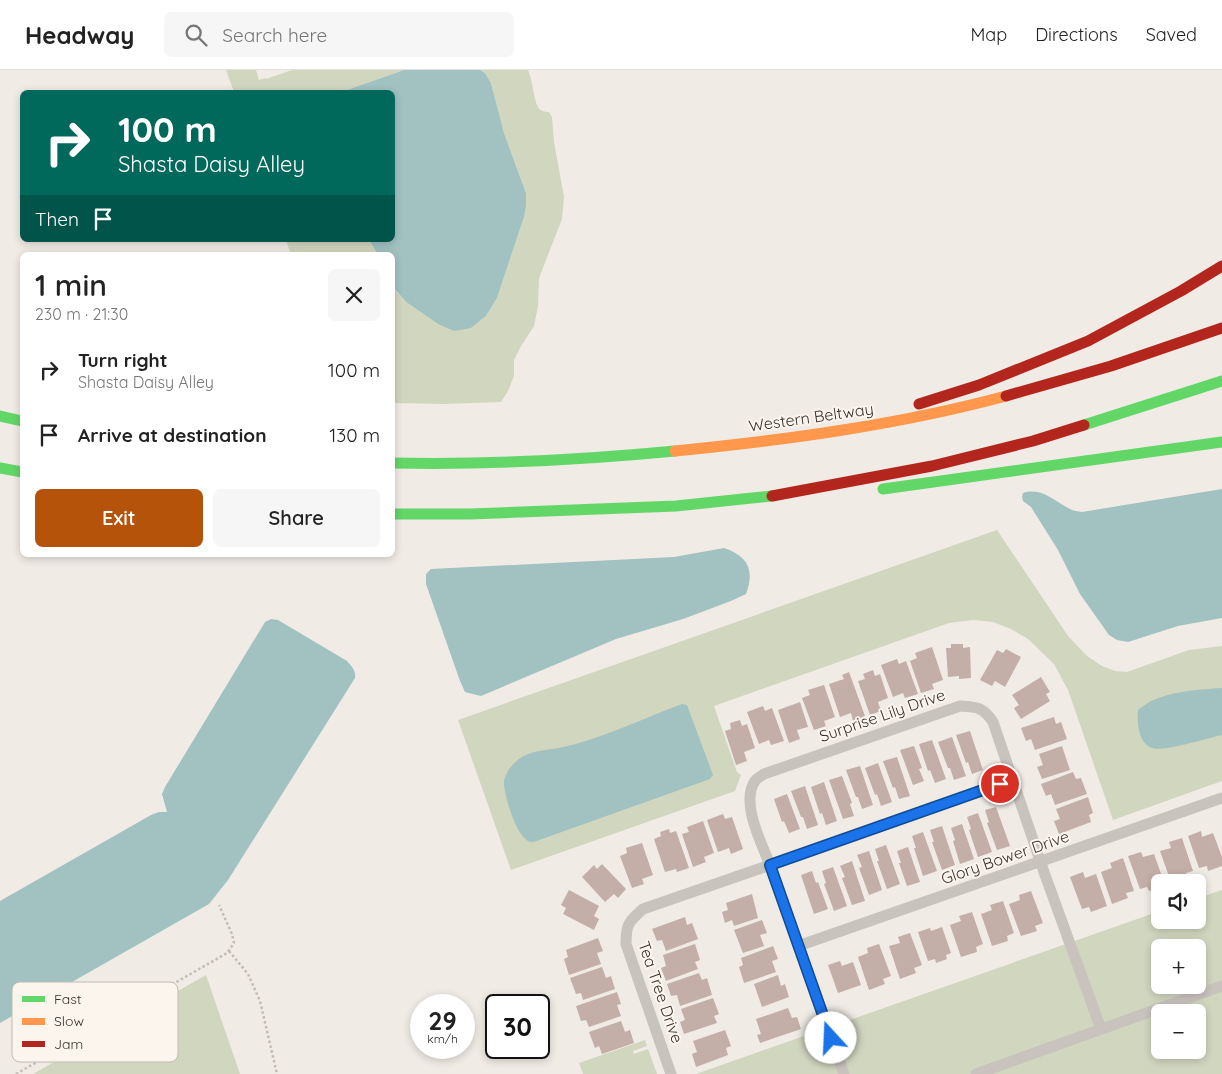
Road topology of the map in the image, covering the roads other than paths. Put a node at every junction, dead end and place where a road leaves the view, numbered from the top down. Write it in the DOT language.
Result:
graph roads {
  1 [pos="1222,266"];
  2 [pos="1222,328"];
  3 [pos="1222,381"];
  4 [pos="0,416"];
  5 [pos="20,421"];
  6 [pos="836,432"];
  7 [pos="1222,442"];
  8 [pos="395,463"];
  9 [pos="0,468"];
  10 [pos="20,472"];
  11 [pos="876,490"];
  12 [pos="857,492"];
  13 [pos="783,495"];
  14 [pos="395,514"];
  15 [pos="1013,780"];
  16 [pos="1222,798"];
  17 [pos="1040,862"];
  18 [pos="770,865"];
  19 [pos="798,946"];
  20 [pos="1222,986"];
  21 [pos="1101,1029"];
  22 [pos="671,1074"];
  23 [pos="844,1074"];
  24 [pos="976,1074"];
  1 -- 6 [label="highway"];
  2 -- 6 [label="highway, Western Beltway"];
  3 -- 13 [label="highway"];
  4 -- 5 [label="highway"];
  6 -- 8 [label="highway, Western Beltway"];
  7 -- 11 [label="highway"];
  9 -- 10 [label="highway"];
  12 -- 13 [label="highway"];
  13 -- 14 [label="highway"];
  15 -- 17 [label="street, Surprise Lily Drive"];
  15 -- 18 [label="lane"];
  15 -- 18 [label="street, Surprise Lily Drive"];
  16 -- 17 [label="street, Glory Bower Drive"];
  17 -- 19 [label="street, Glory Bower Drive"];
  17 -- 21 [label="street, Surprise Lily Drive"];
  18 -- 19 [label="street"];
  18 -- 22 [label="street, Tea Tree Drive"];
  19 -- 23 [label="street"];
  20 -- 21 [label="street"];
  21 -- 24 [label="street"];
}
